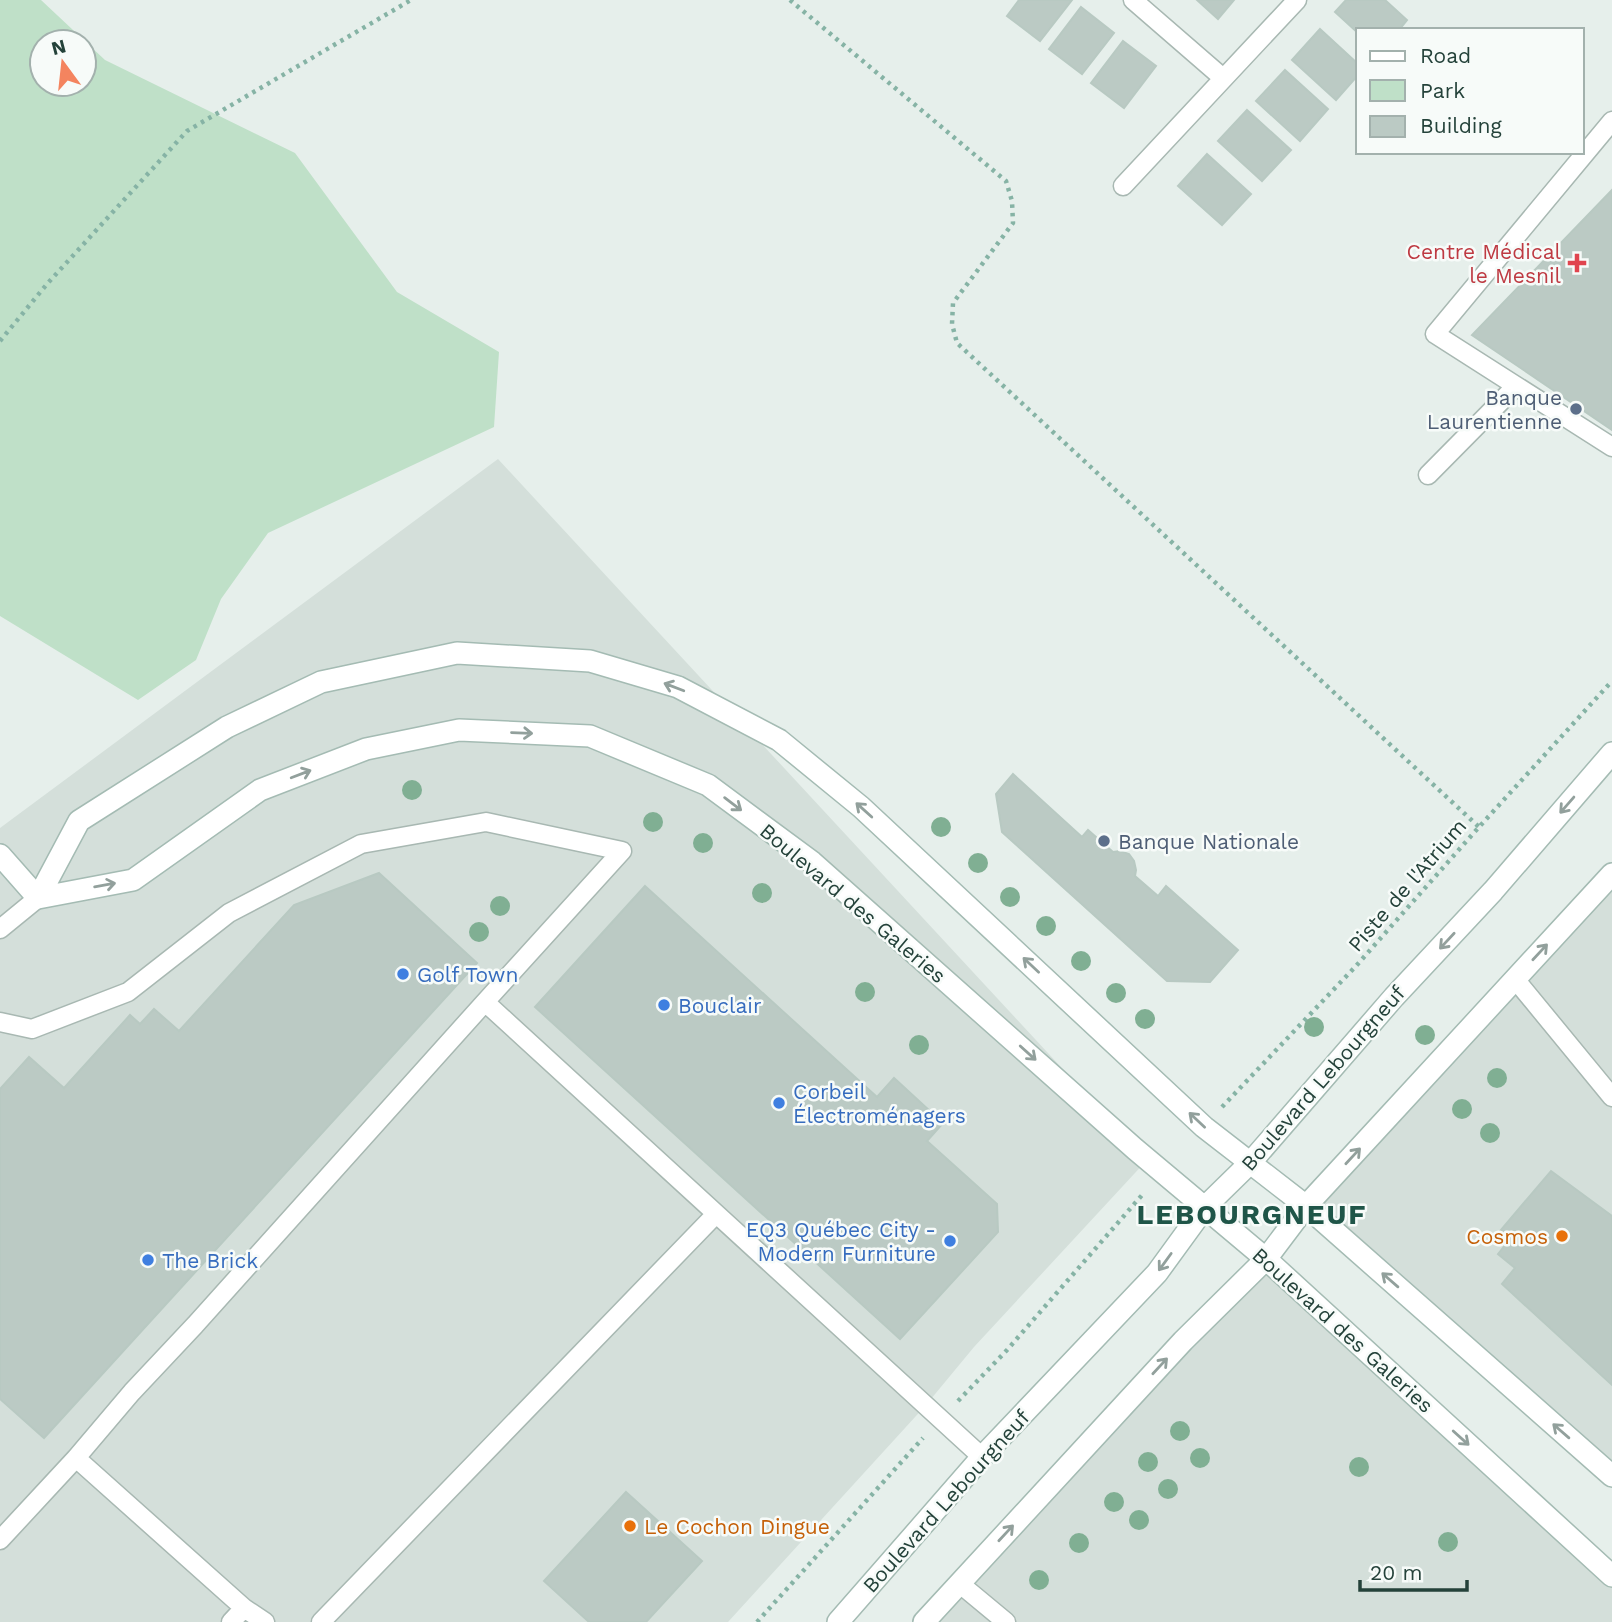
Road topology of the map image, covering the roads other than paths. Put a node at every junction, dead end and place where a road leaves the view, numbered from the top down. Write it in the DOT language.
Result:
graph roads {
  1 [pos="1133,0"];
  2 [pos="1297,0"];
  3 [pos="1223,78"];
  4 [pos="1612,121"];
  5 [pos="1123,186"];
  6 [pos="1516,386"];
  7 [pos="1612,447"];
  8 [pos="1428,475"];
  9 [pos="1612,753"];
  10 [pos="0,855"];
  11 [pos="1612,874"];
  12 [pos="38,898"];
  13 [pos="0,929"];
  14 [pos="1515,979"];
  15 [pos="485,1002"];
  16 [pos="0,1022"];
  17 [pos="1612,1097"];
  18 [pos="1251,1162"];
  19 [pos="1307,1206"];
  20 [pos="1205,1207"];
  21 [pos="716,1214"];
  22 [pos="1266,1259"];
  23 [pos="982,1457"];
  24 [pos="76,1458"];
  25 [pos="1612,1476"];
  26 [pos="0,1541"];
  27 [pos="1612,1576"];
  28 [pos="959,1583"];
  29 [pos="244,1608"];
  30 [pos="231,1622"];
  31 [pos="265,1622"];
  32 [pos="321,1622"];
  33 [pos="838,1622"];
  34 [pos="924,1622"];
  35 [pos="1006,1622"];
  1 -- 3 [label="lane"];
  2 -- 3 [label="lane"];
  3 -- 5 [label="lane"];
  4 -- 6 [label="lane"];
  6 -- 7 [label="lane"];
  6 -- 8 [label="lane"];
  9 -- 18 [label="street, Boulevard Lebourgneuf, one-way"];
  10 -- 12 [label="street"];
  14 -- 11 [label="street, one-way"];
  12 -- 13 [label="lane"];
  18 -- 12 [label="street, one-way"];
  12 -- 20 [label="street, Boulevard des Galeries, one-way"];
  14 -- 17 [label="lane"];
  19 -- 14 [label="street, one-way"];
  15 -- 16 [label="lane"];
  15 -- 21 [label="lane"];
  15 -- 24 [label="lane"];
  18 -- 19 [label="street"];
  18 -- 20 [label="street, Boulevard Lebourgneuf"];
  19 -- 22 [label="street"];
  25 -- 19 [label="street, one-way"];
  20 -- 22 [label="street, Boulevard des Galeries"];
  20 -- 23 [label="street, Boulevard Lebourgneuf, one-way"];
  21 -- 23 [label="lane"];
  21 -- 32 [label="lane"];
  22 -- 27 [label="street, Boulevard des Galeries, one-way"];
  28 -- 22 [label="street, one-way"];
  23 -- 33 [label="street, Boulevard Lebourgneuf"];
  24 -- 26 [label="lane"];
  24 -- 29 [label="lane"];
  28 -- 34 [label="street"];
  28 -- 35 [label="lane"];
  29 -- 30 [label="lane"];
  29 -- 31 [label="lane"];
}
